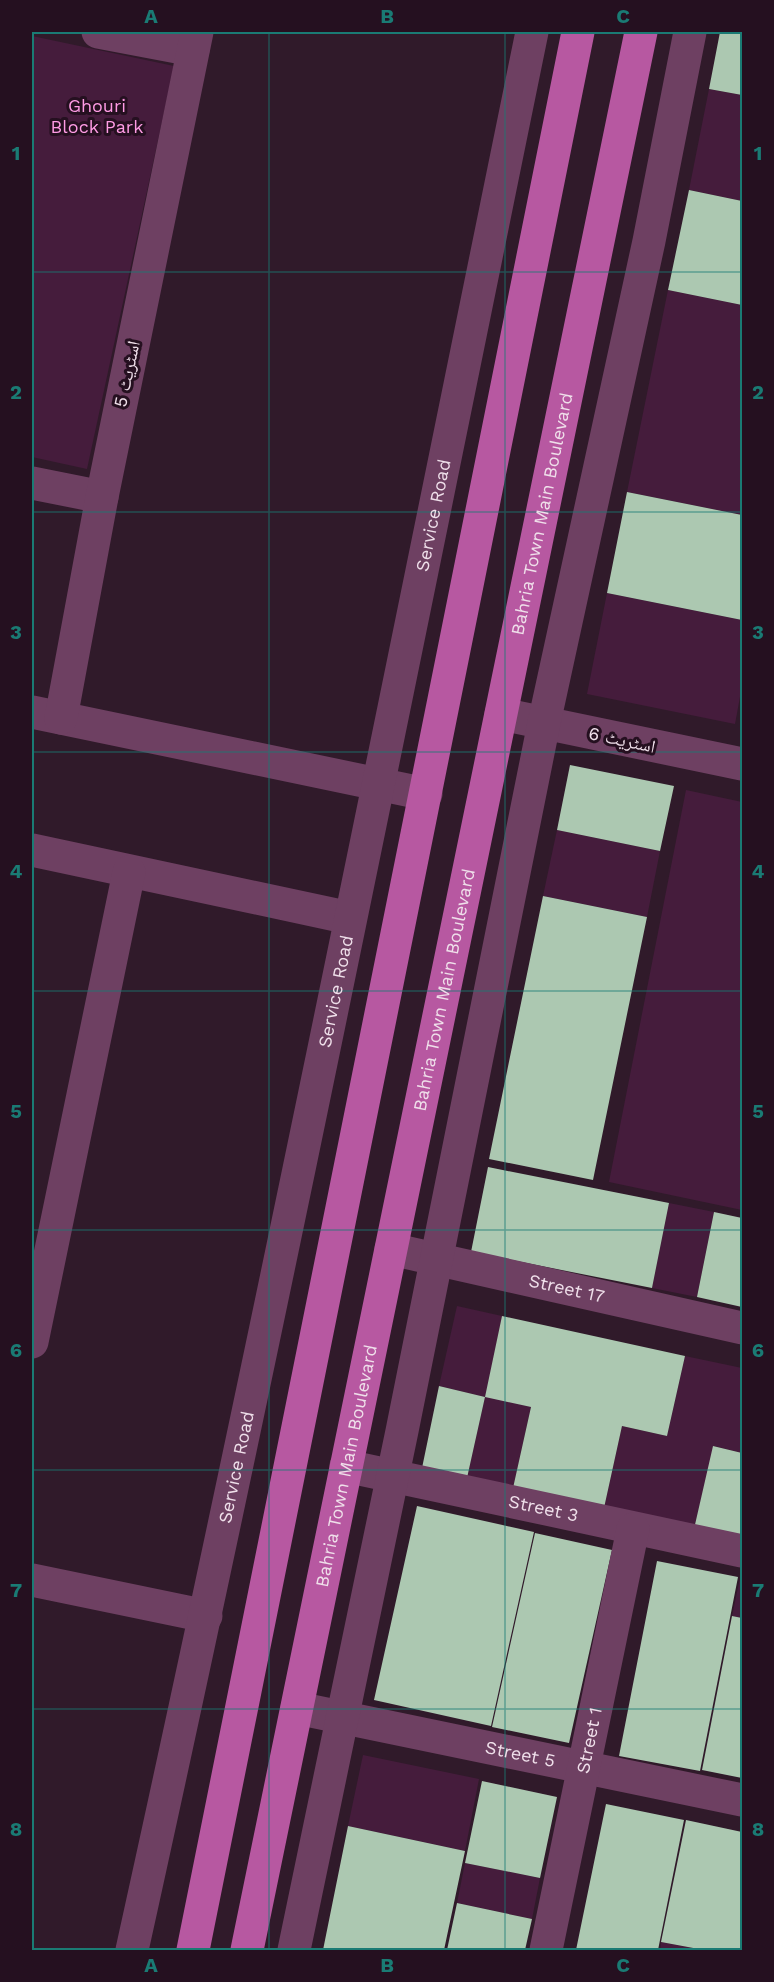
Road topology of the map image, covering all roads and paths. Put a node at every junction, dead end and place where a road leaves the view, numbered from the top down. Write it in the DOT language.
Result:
graph roads {
  1 [pos="98,32"];
  2 [pos="532,32"];
  3 [pos="578,32"];
  4 [pos="641,32"];
  5 [pos="690,32"];
  6 [pos="195,41"];
  7 [pos="32,483"];
  8 [pos="102,497"];
  9 [pos="501,714"];
  10 [pos="46,715"];
  11 [pos="544,723"];
  12 [pos="742,764"];
  13 [pos="379,784"];
  14 [pos="426,794"];
  15 [pos="32,850"];
  16 [pos="129,872"];
  17 [pos="350,918"];
  18 [pos="391,1249"];
  19 [pos="436,1259"];
  20 [pos="742,1328"];
  21 [pos="32,1342"];
  22 [pos="346,1466"];
  23 [pos="392,1477"];
  24 [pos="633,1529"];
  25 [pos="742,1551"];
  26 [pos="32,1580"];
  27 [pos="206,1616"];
  28 [pos="297,1708"];
  29 [pos="342,1717"];
  30 [pos="583,1767"];
  31 [pos="742,1800"];
  32 [pos="132,1950"];
  33 [pos="193,1950"];
  34 [pos="247,1950"];
  35 [pos="294,1950"];
  36 [pos="546,1950"];
  1 -- 6 [label="street"];
  2 -- 13 [label="street, Service Road"];
  3 -- 14 [label="main road"];
  4 -- 9 [label="main road, Bahria Town Main Boulevard"];
  5 -- 11 [label="street"];
  6 -- 8 [label="street, اسٹریٹ 5"];
  7 -- 8 [label="street"];
  8 -- 10 [label="street, اسٹریٹ 5"];
  9 -- 11 [label="street, اسٹریٹ 6"];
  9 -- 18 [label="main road, Bahria Town Main Boulevard"];
  10 -- 13 [label="street"];
  11 -- 12 [label="street, اسٹریٹ 6"];
  11 -- 19 [label="street"];
  13 -- 14 [label="street"];
  13 -- 17 [label="street, Service Road"];
  14 -- 33 [label="main road"];
  15 -- 16 [label="street"];
  16 -- 17 [label="street"];
  16 -- 21 [label="street"];
  17 -- 27 [label="street, Service Road"];
  18 -- 19 [label="street, Street 17"];
  18 -- 22 [label="main road, Bahria Town Main Boulevard"];
  19 -- 20 [label="street, Street 17"];
  19 -- 23 [label="street"];
  22 -- 23 [label="street, Street 3"];
  22 -- 28 [label="main road, Bahria Town Main Boulevard"];
  23 -- 24 [label="street, Street 3"];
  23 -- 29 [label="street"];
  24 -- 25 [label="street, Street 3"];
  24 -- 30 [label="street, Street 1"];
  26 -- 27 [label="street"];
  27 -- 32 [label="street, Service Road"];
  28 -- 29 [label="street, Street 5"];
  28 -- 34 [label="main road, Bahria Town Main Boulevard"];
  29 -- 30 [label="street, Street 5"];
  29 -- 35 [label="street"];
  30 -- 31 [label="street, Street 5"];
  30 -- 36 [label="street, Street 1"];
}
